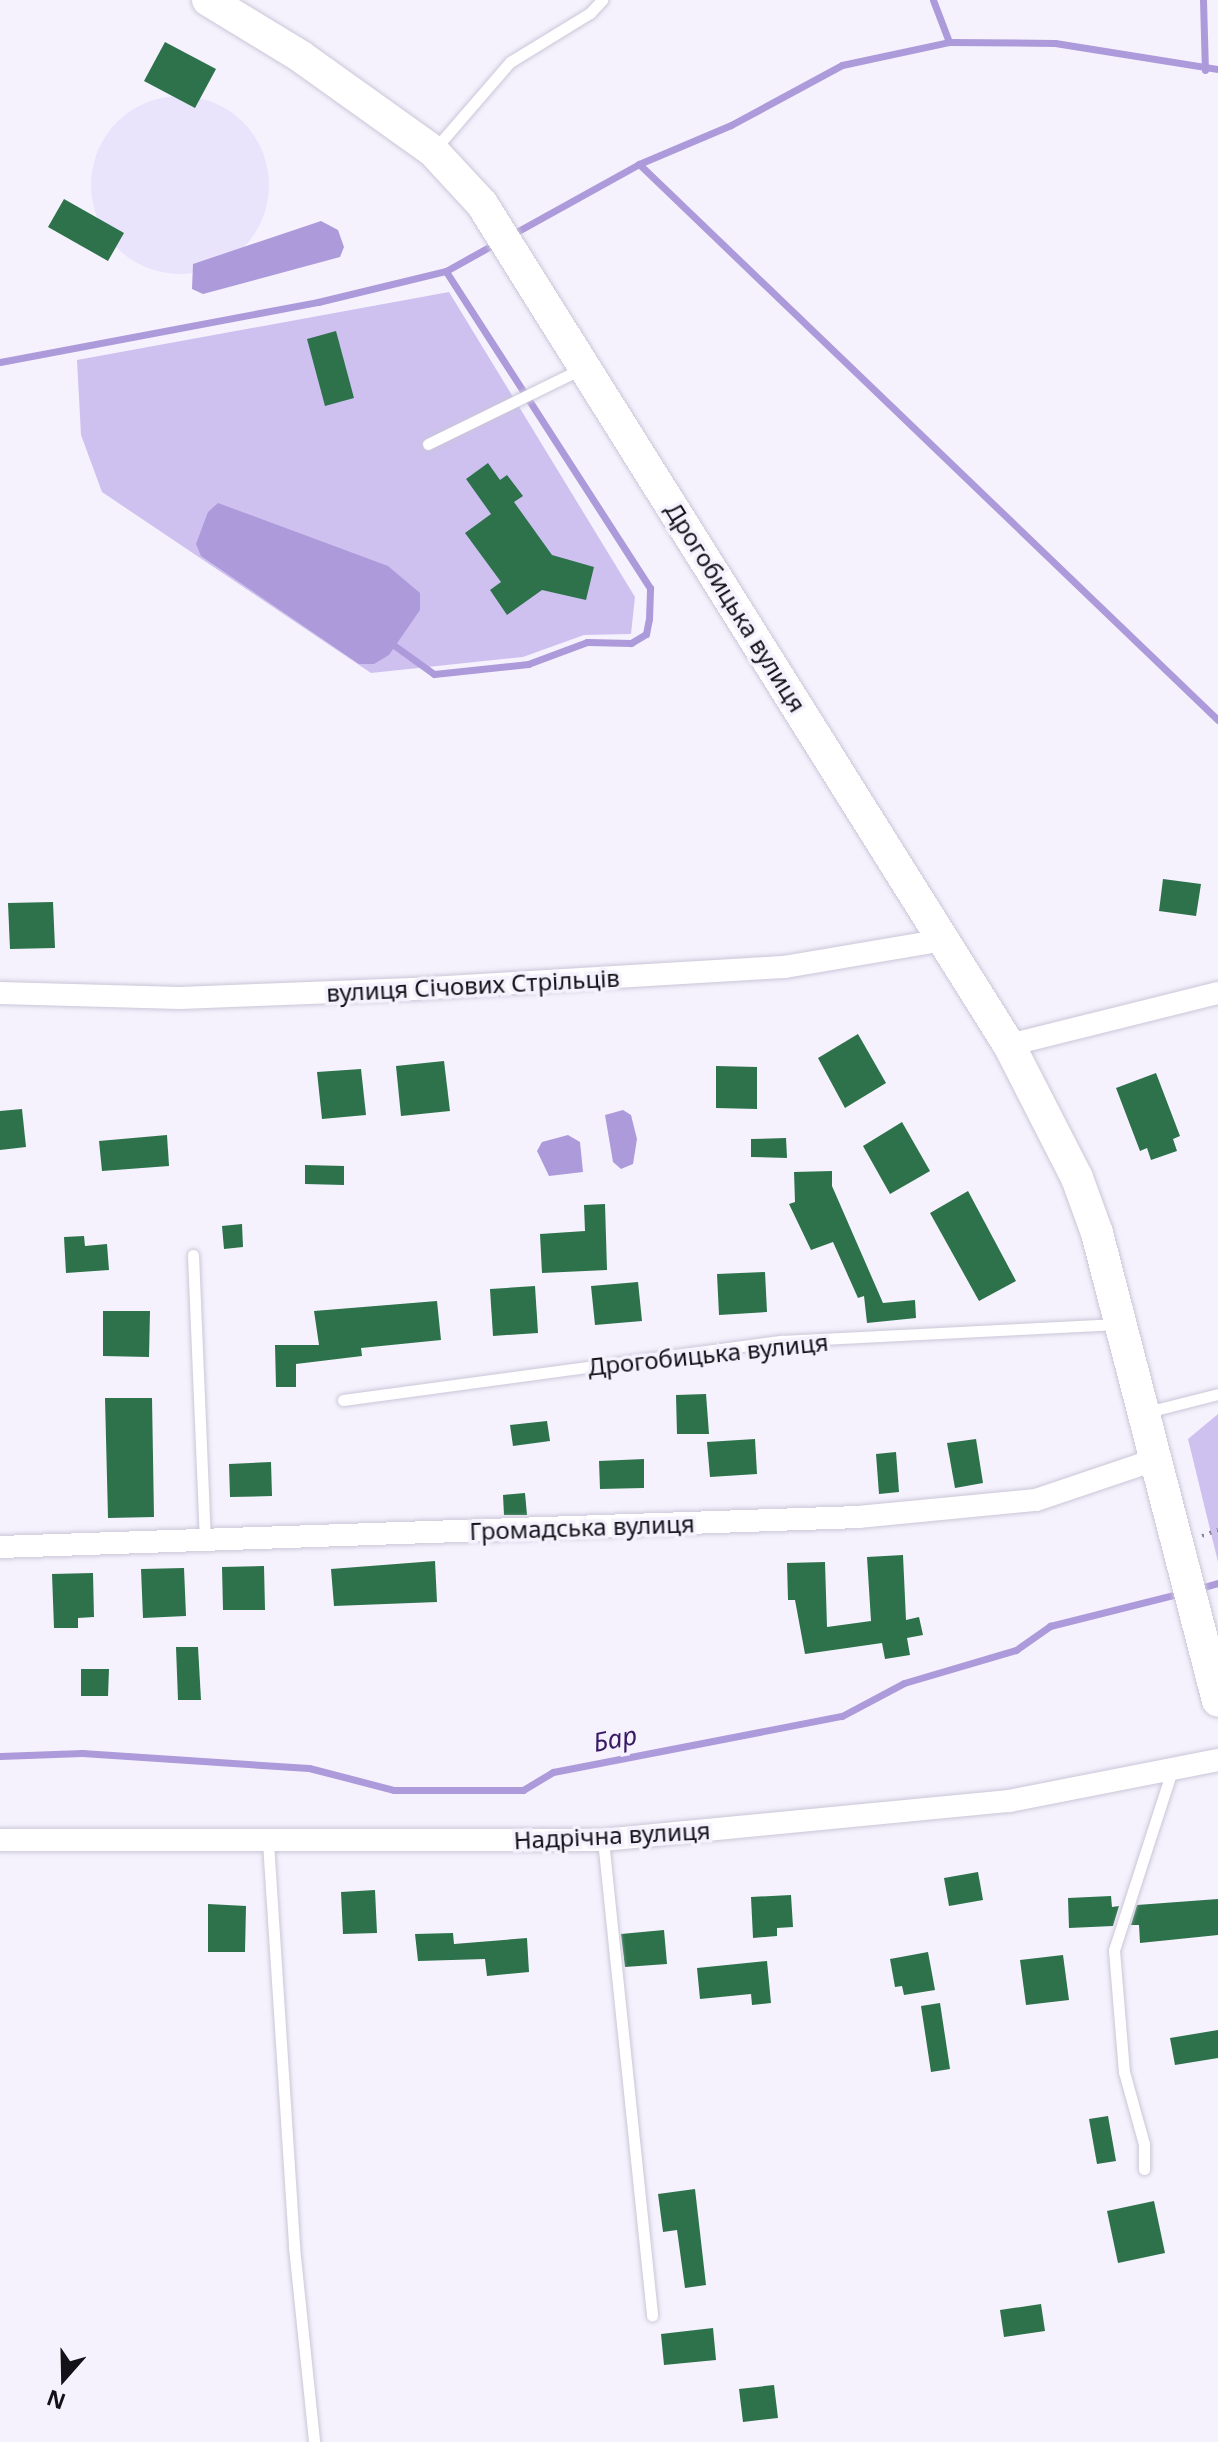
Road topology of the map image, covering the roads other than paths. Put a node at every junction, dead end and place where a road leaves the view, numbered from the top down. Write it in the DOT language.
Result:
graph roads {
  1 [pos="208,0"];
  2 [pos="602,0"];
  3 [pos="433,151"];
  4 [pos="585,367"];
  5 [pos="428,444"];
  6 [pos="944,940"];
  7 [pos="0,993"];
  8 [pos="1218,993"];
  9 [pos="1009,1045"];
  10 [pos="193,1255"];
  11 [pos="1122,1324"];
  12 [pos="1218,1394"];
  13 [pos="343,1400"];
  14 [pos="1146,1412"];
  15 [pos="1157,1459"];
  16 [pos="205,1542"];
  17 [pos="0,1547"];
  18 [pos="1218,1701"];
  19 [pos="1218,1760"];
  20 [pos="1172,1770"];
  21 [pos="0,1840"];
  22 [pos="603,1840"];
  23 [pos="268,1842"];
  24 [pos="1144,2169"];
  25 [pos="652,2315"];
  26 [pos="314,2442"];
  1 -- 3 [label="main road, Дрогобицька вулиця"];
  2 -- 3 [label="lane"];
  3 -- 4 [label="main road, Дрогобицька вулиця"];
  4 -- 5 [label="lane"];
  4 -- 6 [label="main road, Дрогобицька вулиця"];
  6 -- 7 [label="street, вулиця Січових Стрільців"];
  6 -- 9 [label="main road, Дрогобицька вулиця"];
  8 -- 9 [label="street"];
  9 -- 11 [label="main road, Дрогобицька вулиця"];
  10 -- 16 [label="lane"];
  11 -- 13 [label="lane, Дрогобицька вулиця"];
  11 -- 14 [label="main road, Дрогобицька вулиця"];
  12 -- 14 [label="lane"];
  14 -- 15 [label="main road, Дрогобицька вулиця"];
  15 -- 16 [label="street, Громадська вулиця"];
  15 -- 18 [label="main road, Дрогобицька вулиця"];
  16 -- 17 [label="street, Громадська вулиця"];
  19 -- 20 [label="street, Надрічна вулиця"];
  20 -- 22 [label="street, Надрічна вулиця"];
  20 -- 24 [label="lane"];
  21 -- 23 [label="street, Надрічна вулиця"];
  22 -- 23 [label="street, Надрічна вулиця"];
  22 -- 25 [label="lane"];
  23 -- 26 [label="lane"];
}
